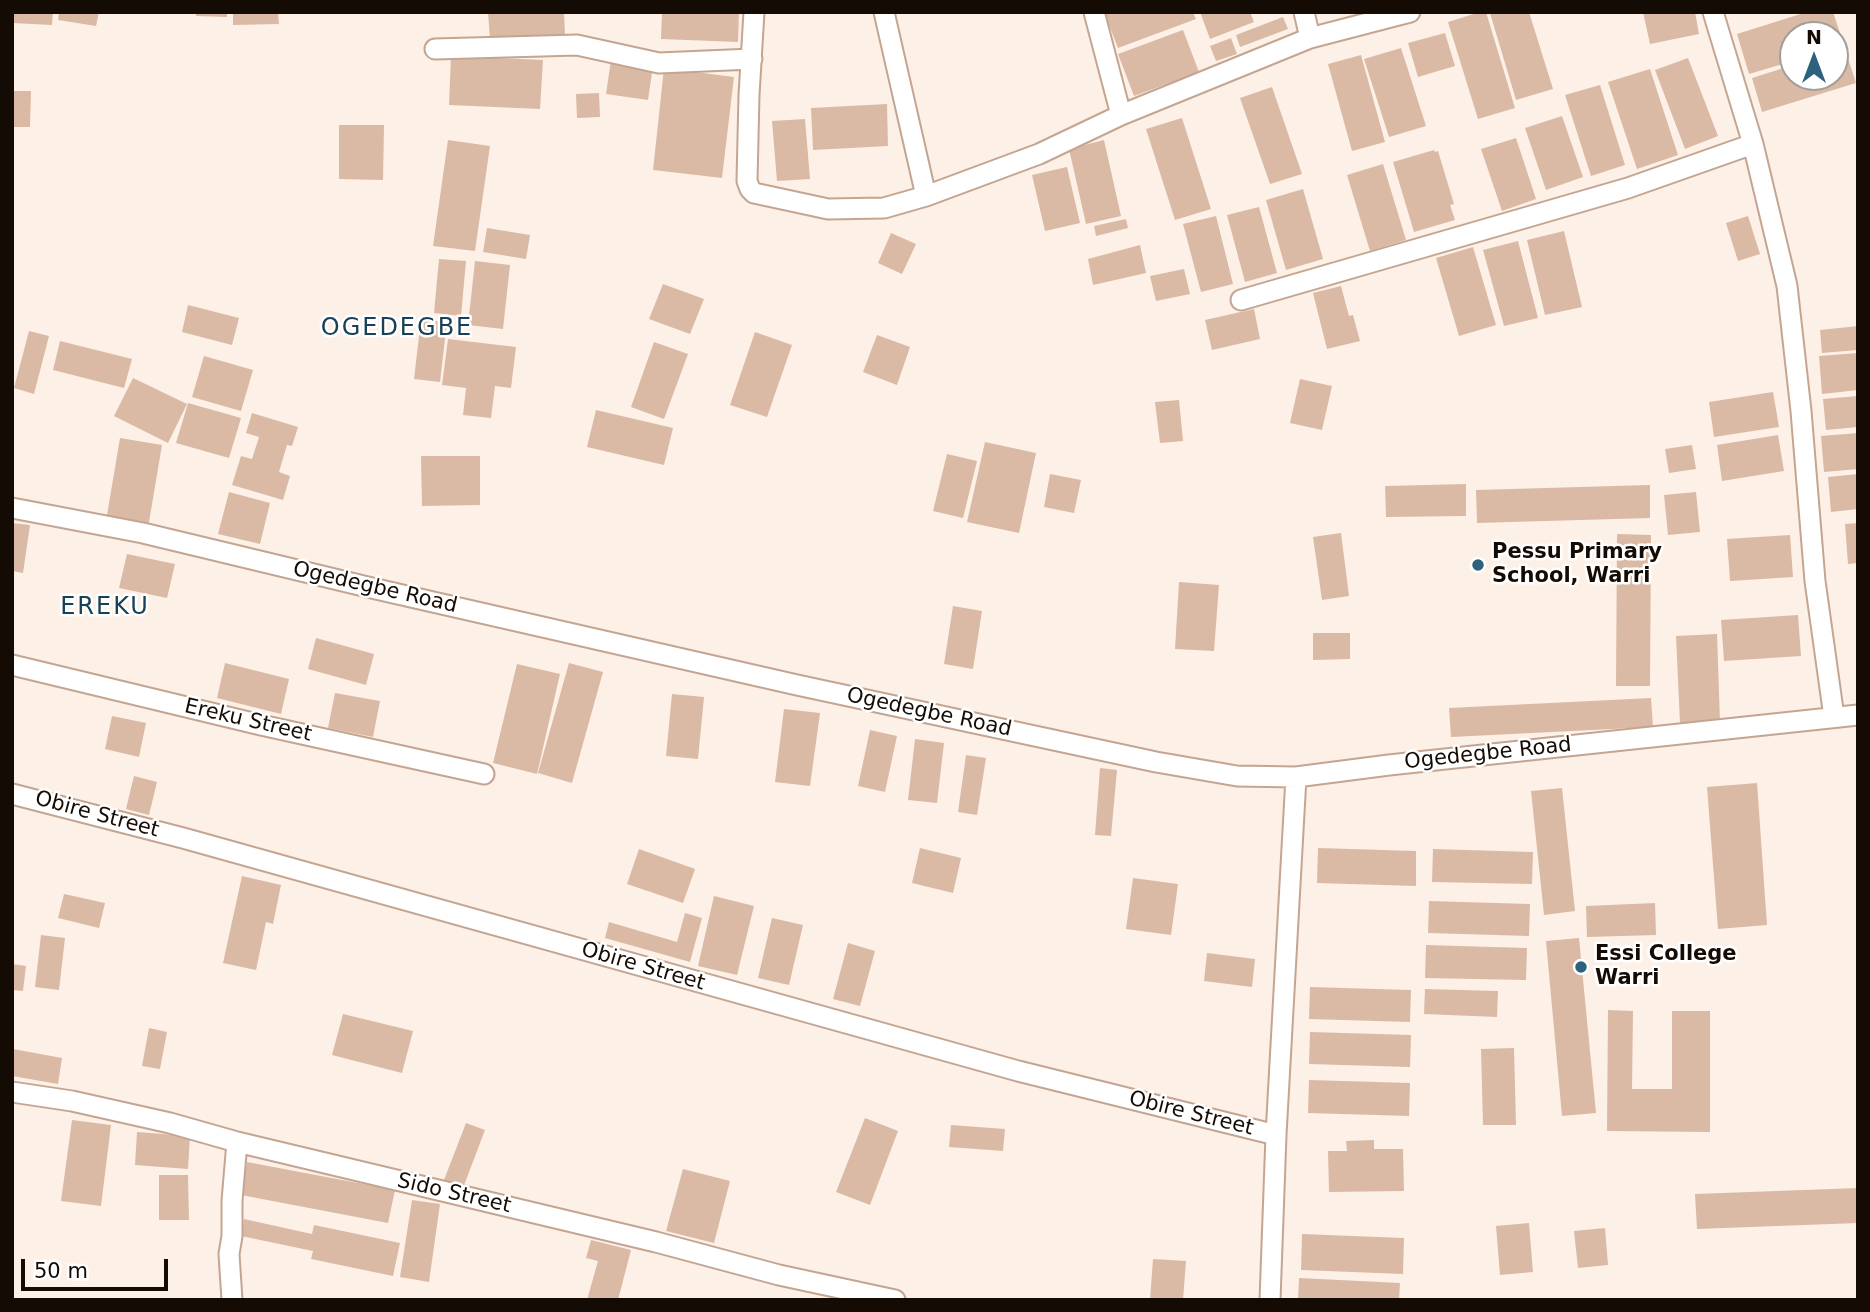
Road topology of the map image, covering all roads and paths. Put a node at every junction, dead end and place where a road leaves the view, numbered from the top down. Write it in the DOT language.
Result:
graph roads {
  1 [pos="754,12"];
  2 [pos="884,12"];
  3 [pos="1094,12"];
  4 [pos="1304,12"];
  5 [pos="1410,12"];
  6 [pos="1713,12"];
  7 [pos="1310,38"];
  8 [pos="435,49"];
  9 [pos="752,59"];
  10 [pos="1121,115"];
  11 [pos="1753,144"];
  12 [pos="926,196"];
  13 [pos="1241,300"];
  14 [pos="12,508"];
  15 [pos="12,665"];
  16 [pos="1858,715"];
  17 [pos="1834,717"];
  18 [pos="484,774"];
  19 [pos="1296,777"];
  20 [pos="12,794"];
  21 [pos="12,1092"];
  22 [pos="1276,1135"];
  23 [pos="237,1142"];
  24 [pos="232,1300"];
  25 [pos="895,1300"];
  26 [pos="1270,1300"];
  1 -- 9 [label="street"];
  2 -- 12 [label="street"];
  3 -- 10 [label="street"];
  4 -- 7 [label="street"];
  5 -- 7 [label="street"];
  6 -- 11 [label="street"];
  7 -- 10 [label="street"];
  8 -- 9 [label="street"];
  9 -- 12 [label="street"];
  10 -- 12 [label="street"];
  11 -- 13 [label="street"];
  11 -- 17 [label="street"];
  14 -- 19 [label="street, Ogedegbe Road"];
  15 -- 18 [label="street, Ereku Street"];
  16 -- 17 [label="street, Ogedegbe Road"];
  17 -- 19 [label="street, Ogedegbe Road"];
  19 -- 22 [label="street"];
  20 -- 22 [label="street, Obire Street"];
  21 -- 23 [label="street, Sido Street"];
  22 -- 26 [label="street"];
  23 -- 24 [label="street"];
  23 -- 25 [label="street, Sido Street"];
}
